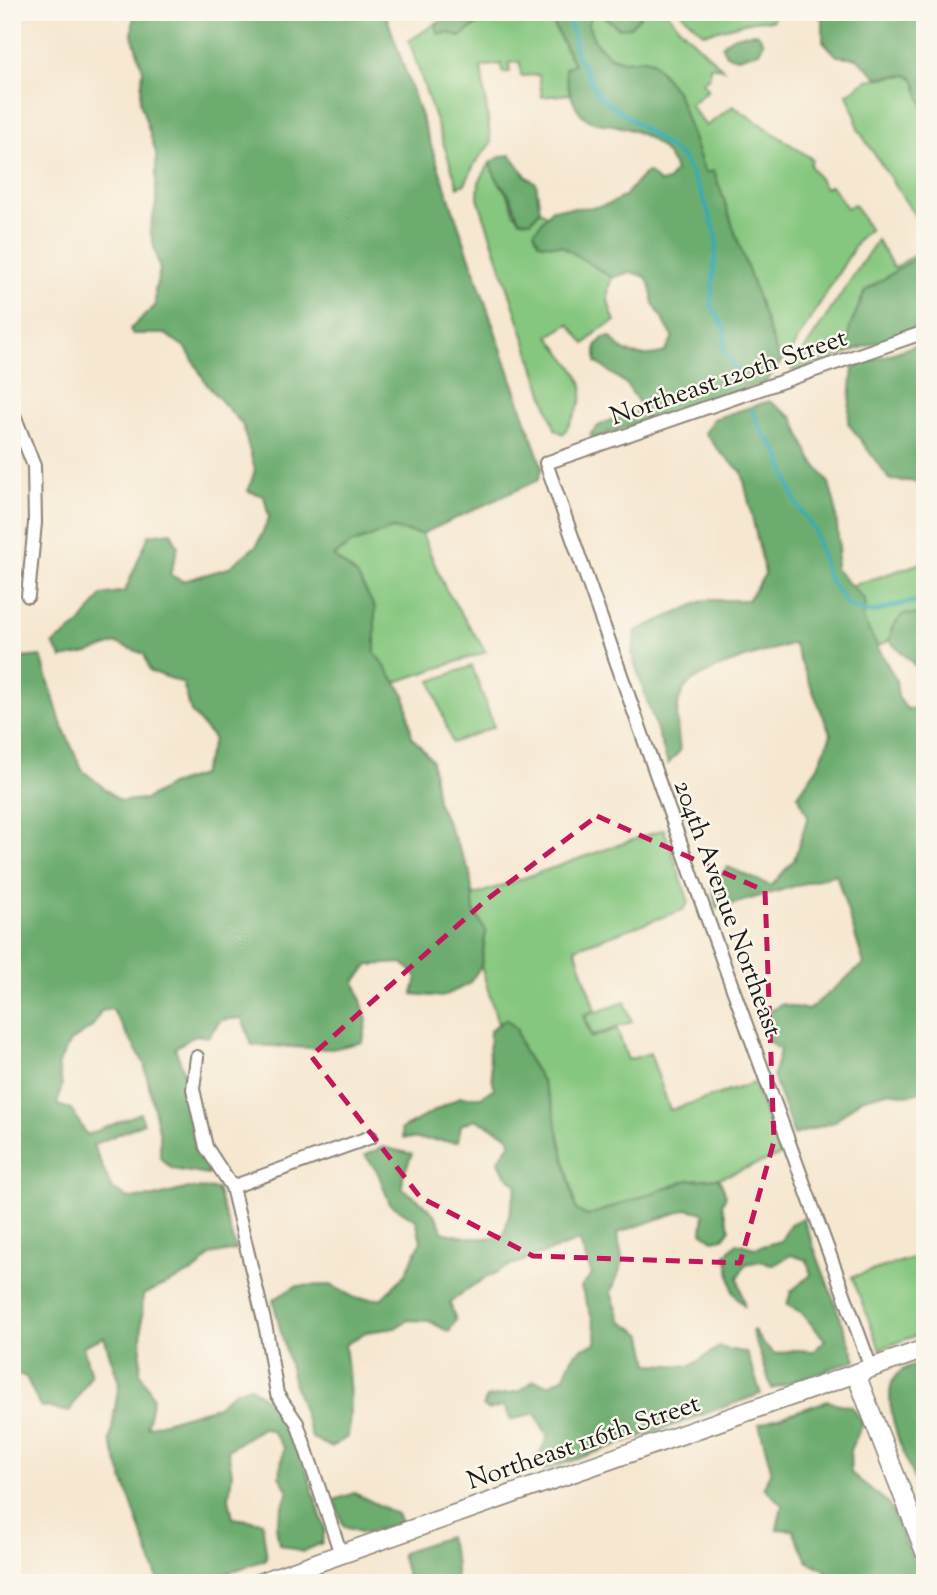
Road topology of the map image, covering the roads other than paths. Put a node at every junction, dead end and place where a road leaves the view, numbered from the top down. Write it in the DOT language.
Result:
graph roads {
  1 [pos="925,332"];
  2 [pos="12,410"];
  3 [pos="546,463"];
  4 [pos="28,596"];
  5 [pos="197,1057"];
  6 [pos="371,1137"];
  7 [pos="232,1187"];
  8 [pos="925,1349"];
  9 [pos="864,1371"];
  10 [pos="925,1552"];
  11 [pos="341,1554"];
  12 [pos="259,1583"];
  1 -- 3 [label="street, Northeast 120th Street"];
  2 -- 4 [label="street"];
  3 -- 9 [label="street, 204th Avenue Northeast"];
  5 -- 7 [label="street"];
  6 -- 7 [label="street"];
  7 -- 11 [label="street"];
  8 -- 9 [label="street, Northeast 116th Street"];
  9 -- 10 [label="street"];
  9 -- 11 [label="street, Northeast 116th Street"];
  11 -- 12 [label="street, Northeast 116th Street"];
}
